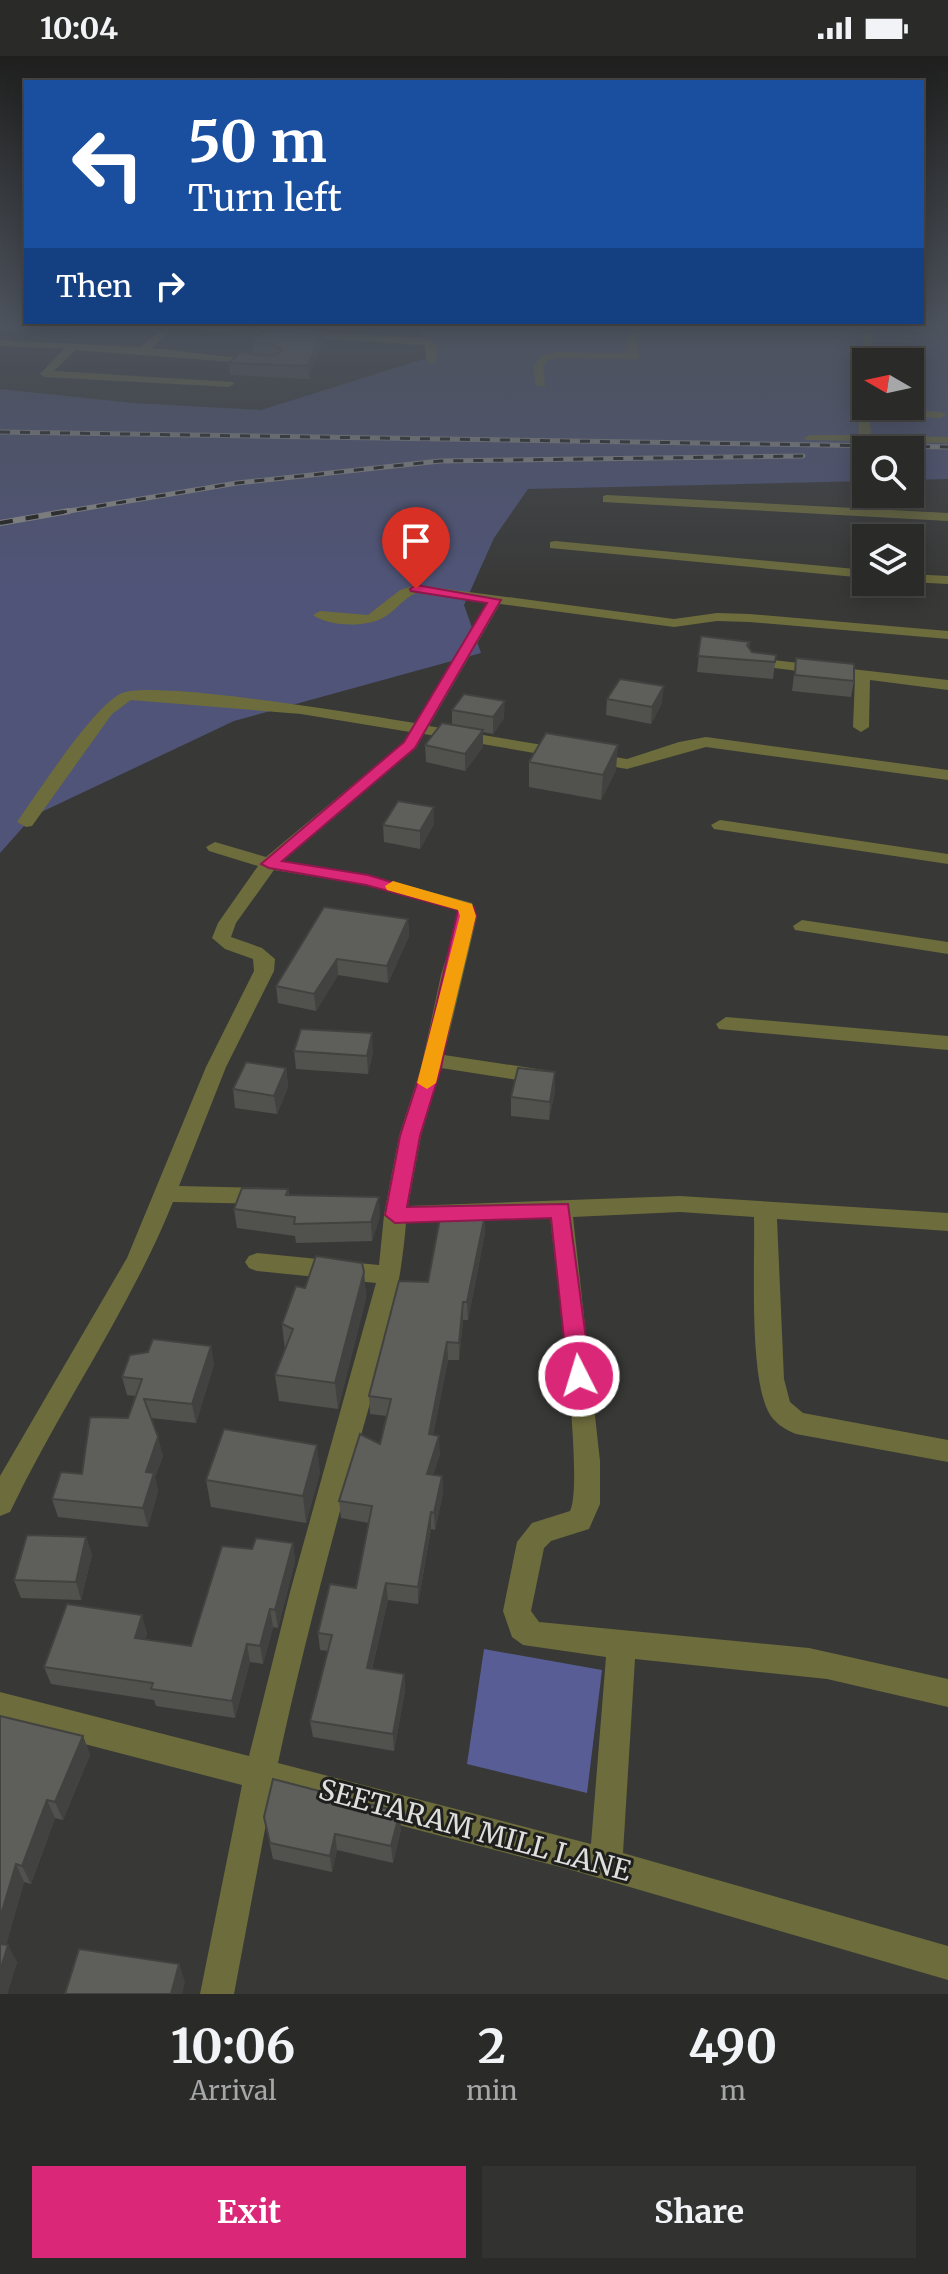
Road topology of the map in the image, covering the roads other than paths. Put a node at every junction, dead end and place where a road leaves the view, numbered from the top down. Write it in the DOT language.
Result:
graph roads {
  1 [pos="924,414"];
  2 [pos="940,415"];
  3 [pos="810,438"];
  4 [pos="852,438"];
  5 [pos="924,439"];
  6 [pos="948,440"];
  7 [pos="607,499"];
  8 [pos="948,517"];
  9 [pos="555,545"];
  10 [pos="852,573"];
  11 [pos="924,579"];
  12 [pos="948,580"];
  13 [pos="495,600"];
  14 [pos="320,615"];
  15 [pos="948,635"];
  16 [pos="755,662"];
  17 [pos="863,674"];
  18 [pos="948,685"];
  19 [pos="424,727"];
  20 [pos="861,727"];
  21 [pos="948,775"];
  22 [pos="26,822"];
  23 [pos="720,825"];
  24 [pos="215,847"];
  25 [pos="948,859"];
  26 [pos="269,864"];
  27 [pos="802,926"];
  28 [pos="948,948"];
  29 [pos="726,1024"];
  30 [pos="948,1043"];
  31 [pos="433,1060"];
  32 [pos="555,1078"];
  33 [pos="166,1194"];
  34 [pos="290,1197"];
  35 [pos="368,1198"];
  36 [pos="397,1207"];
  37 [pos="561,1210"];
  38 [pos="765,1210"];
  39 [pos="948,1222"];
  40 [pos="257,1262"];
  41 [pos="390,1275"];
  42 [pos="948,1451"];
  43 [pos="0,1504"];
  44 [pos="621,1646"];
  45 [pos="948,1693"];
  46 [pos="0,1707"];
  47 [pos="260,1774"];
  48 [pos="606,1864"];
  49 [pos="948,1963"];
  50 [pos="217,1994"];
  1 -- 2 [label="street"];
  3 -- 4 [label="street"];
  5 -- 6 [label="street"];
  7 -- 8 [label="street"];
  9 -- 10 [label="street"];
  11 -- 12 [label="street"];
  13 -- 14 [label="street"];
  13 -- 15 [label="street"];
  13 -- 19 [label="street"];
  16 -- 17 [label="street"];
  17 -- 18 [label="street"];
  17 -- 20 [label="street"];
  19 -- 21 [label="street"];
  19 -- 22 [label="street"];
  19 -- 26 [label="street"];
  23 -- 25 [label="street"];
  24 -- 26 [label="street"];
  26 -- 31 [label="street"];
  26 -- 33 [label="street"];
  27 -- 28 [label="street"];
  29 -- 30 [label="street"];
  31 -- 32 [label="street"];
  31 -- 36 [label="street"];
  33 -- 34 [label="street"];
  33 -- 43 [label="street"];
  35 -- 36 [label="street"];
  36 -- 37 [label="street"];
  36 -- 41 [label="street"];
  37 -- 38 [label="street"];
  37 -- 44 [label="street"];
  38 -- 39 [label="street"];
  38 -- 42 [label="street"];
  40 -- 41 [label="street"];
  41 -- 47 [label="street"];
  44 -- 45 [label="street"];
  44 -- 48 [label="street"];
  46 -- 47 [label="street, SEETARAM MILL LANE"];
  47 -- 48 [label="street, SEETARAM MILL LANE"];
  47 -- 50 [label="street"];
  48 -- 49 [label="street, SEETARAM MILL LANE"];
}
